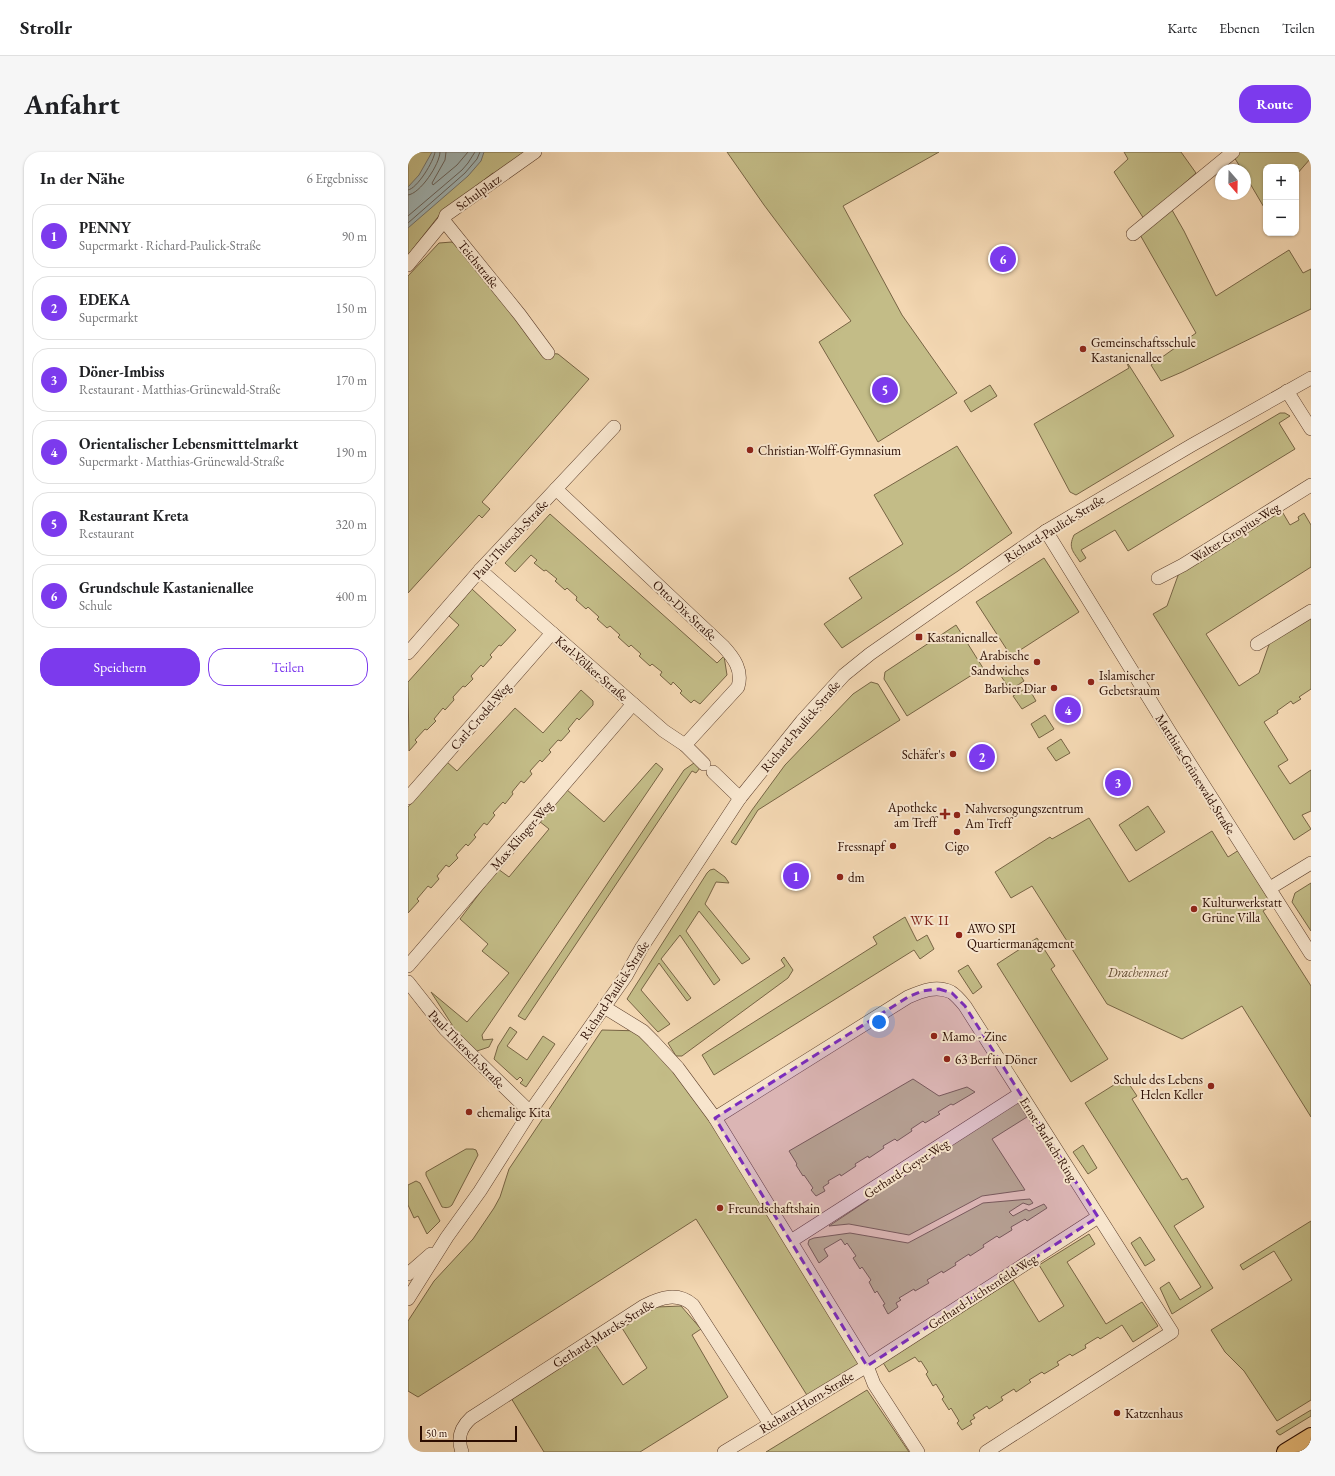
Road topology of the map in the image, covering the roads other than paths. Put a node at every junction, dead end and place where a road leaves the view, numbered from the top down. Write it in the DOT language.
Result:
graph roads {
  1 [pos="535,152"];
  2 [pos="1233,152"];
  3 [pos="444,221"];
  4 [pos="1133,234"];
  5 [pos="408,264"];
  6 [pos="548,353"];
  7 [pos="1311,378"];
  8 [pos="1287,390"];
  9 [pos="614,427"];
  10 [pos="1311,429"];
  11 [pos="1311,485"];
  12 [pos="556,489"];
  13 [pos="1046,531"];
  14 [pos="480,570"];
  15 [pos="1158,578"];
  16 [pos="1311,611"];
  17 [pos="552,633"];
  18 [pos="1257,644"];
  19 [pos="408,654"];
  20 [pos="633,704"];
  21 [pos="685,745"];
  22 [pos="408,798"];
  23 [pos="740,798"];
  24 [pos="1311,863"];
  25 [pos="1270,888"];
  26 [pos="1311,954"];
  27 [pos="408,966"];
  28 [pos="408,982"];
  29 [pos="604,1007"];
  30 [pos="1020,1094"];
  31 [pos="530,1112"];
  32 [pos="716,1118"];
  33 [pos="1098,1217"];
  34 [pos="447,1237"];
  35 [pos="792,1241"];
  36 [pos="408,1274"];
  37 [pos="408,1298"];
  38 [pos="867,1366"];
  39 [pos="770,1424"];
  40 [pos="1311,1436"];
  41 [pos="462,1452"];
  42 [pos="724,1452"];
  43 [pos="918,1452"];
  44 [pos="986,1452"];
  45 [pos="1286,1452"];
  1 -- 3 [label="street, Schulplatz"];
  2 -- 4 [label="street"];
  3 -- 5 [label="street"];
  3 -- 6 [label="street, Teichstraße"];
  7 -- 8 [label="street, Richard-Paulick-Straße"];
  8 -- 10 [label="street"];
  8 -- 13 [label="street, Richard-Paulick-Straße"];
  9 -- 12 [label="street, Paul-Thiersch-Straße"];
  11 -- 15 [label="street, Walter-Gropius-Weg"];
  12 -- 14 [label="street, Paul-Thiersch-Straße"];
  12 -- 21 [label="street, Otto-Dix-Straße"];
  13 -- 23 [label="street, Richard-Paulick-Straße"];
  13 -- 25 [label="street, Matthias-Grünewald-Straße"];
  14 -- 17 [label="street, Karl-Völker-Straße"];
  14 -- 19 [label="street, Paul-Thiersch-Straße"];
  16 -- 18 [label="street"];
  17 -- 20 [label="street, Karl-Völker-Straße"];
  17 -- 22 [label="street, Carl-Crodel-Weg"];
  20 -- 21 [label="street, Karl-Völker-Straße"];
  20 -- 27 [label="street, Max-Klinger-Weg"];
  21 -- 23 [label="street, Karl-Völker-Straße"];
  23 -- 29 [label="street, Richard-Paulick-Straße"];
  24 -- 25 [label="street"];
  25 -- 26 [label="street, Matthias-Grünewald-Straße"];
  28 -- 31 [label="street, Paul-Thiersch-Straße"];
  29 -- 31 [label="street, Richard-Paulick-Straße"];
  29 -- 32 [label="street"];
  30 -- 32 [label="street, Ernst-Barlach-Ring"];
  30 -- 33 [label="street, Ernst-Barlach-Ring"];
  30 -- 35 [label="street, Gerhard-Geyer-Weg"];
  31 -- 34 [label="street, Richard-Paulick-Straße"];
  32 -- 35 [label="street"];
  33 -- 38 [label="street, Gerhard-Lichtenfeld-Weg"];
  33 -- 44 [label="street, Ernst-Barlach-Ring"];
  34 -- 36 [label="street, Richard-Paulick-Straße"];
  34 -- 37 [label="street, Richard-Paulick-Straße"];
  35 -- 38 [label="street"];
  38 -- 39 [label="street, Richard-Horn-Straße"];
  38 -- 43 [label="street"];
  39 -- 41 [label="street, Gerhard-Marcks-Straße"];
  39 -- 42 [label="street, Richard-Horn-Straße"];
  40 -- 45 [label="main road"];
}
